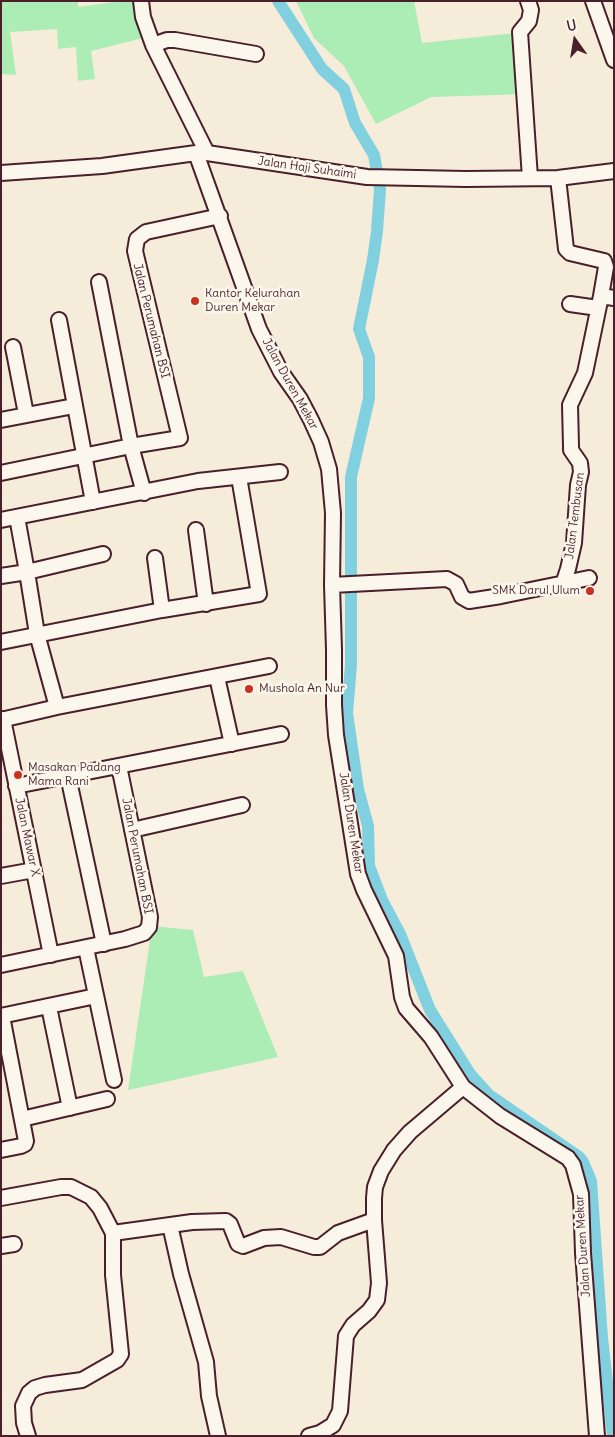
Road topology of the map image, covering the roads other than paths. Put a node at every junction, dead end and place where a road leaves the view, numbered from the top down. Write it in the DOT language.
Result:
graph roads {
  1 [pos="141,1"];
  2 [pos="528,1"];
  3 [pos="593,1"];
  4 [pos="153,44"];
  5 [pos="256,54"];
  6 [pos="614,60"];
  7 [pos="202,153"];
  8 [pos="614,171"];
  9 [pos="1,173"];
  10 [pos="530,178"];
  11 [pos="558,178"];
  12 [pos="220,216"];
  13 [pos="99,282"];
  14 [pos="604,301"];
  15 [pos="570,304"];
  16 [pos="59,320"];
  17 [pos="12,347"];
  18 [pos="74,406"];
  19 [pos="26,414"];
  20 [pos="1,420"];
  21 [pos="131,446"];
  22 [pos="84,455"];
  23 [pos="280,472"];
  24 [pos="1,473"];
  25 [pos="239,478"];
  26 [pos="144,493"];
  27 [pos="93,502"];
  28 [pos="17,517"];
  29 [pos="1,520"];
  30 [pos="196,530"];
  31 [pos="103,554"];
  32 [pos="155,558"];
  33 [pos="27,572"];
  34 [pos="1,576"];
  35 [pos="589,578"];
  36 [pos="563,584"];
  37 [pos="345,585"];
  38 [pos="206,604"];
  39 [pos="162,610"];
  40 [pos="38,634"];
  41 [pos="1,642"];
  42 [pos="269,666"];
  43 [pos="217,677"];
  44 [pos="57,707"];
  45 [pos="2,719"];
  46 [pos="281,734"];
  47 [pos="232,744"];
  48 [pos="119,766"];
  49 [pos="68,776"];
  50 [pos="16,786"];
  51 [pos="242,805"];
  52 [pos="132,830"];
  53 [pos="34,870"];
  54 [pos="1,876"];
  55 [pos="104,944"];
  56 [pos="86,948"];
  57 [pos="51,955"];
  58 [pos="1,965"];
  59 [pos="96,996"];
  60 [pos="49,1007"];
  61 [pos="1,1016"];
  62 [pos="114,1080"];
  63 [pos="463,1087"];
  64 [pos="107,1099"];
  65 [pos="70,1108"];
  66 [pos="22,1119"];
  67 [pos="1,1150"];
  68 [pos="1,1198"];
  69 [pos="374,1220"];
  70 [pos="170,1225"];
  71 [pos="112,1233"];
  72 [pos="28,1436"];
  73 [pos="218,1436"];
  74 [pos="310,1436"];
  75 [pos="597,1436"];
  1 -- 4 [label="street, Jalan Duren Mekar"];
  2 -- 10 [label="street"];
  3 -- 6 [label="street"];
  4 -- 5 [label="street"];
  4 -- 7 [label="street, Jalan Duren Mekar"];
  7 -- 9 [label="street, Jalan Haji Suhaimi"];
  7 -- 10 [label="street, Jalan Haji Suhaimi"];
  7 -- 12 [label="street, Jalan Duren Mekar"];
  8 -- 11 [label="street, Jalan Haji Suhaimi"];
  10 -- 11 [label="street, Jalan Haji Suhaimi"];
  11 -- 14 [label="street, Jalan Tembusan"];
  12 -- 21 [label="street, Jalan Perumahan BSI"];
  12 -- 37 [label="street, Jalan Duren Mekar"];
  13 -- 21 [label="street"];
  14 -- 15 [label="street"];
  14 -- 36 [label="street, Jalan Tembusan"];
  16 -- 18 [label="street"];
  17 -- 19 [label="street"];
  18 -- 19 [label="street"];
  18 -- 22 [label="street"];
  19 -- 20 [label="street"];
  21 -- 22 [label="street, Jalan Perumahan BSI"];
  21 -- 26 [label="street"];
  22 -- 24 [label="street, Jalan Perumahan BSI"];
  22 -- 27 [label="street"];
  23 -- 25 [label="street"];
  25 -- 26 [label="street"];
  25 -- 38 [label="street"];
  26 -- 27 [label="street"];
  27 -- 28 [label="street"];
  28 -- 29 [label="street"];
  28 -- 33 [label="street"];
  30 -- 38 [label="street"];
  31 -- 33 [label="street"];
  32 -- 39 [label="street"];
  33 -- 34 [label="street"];
  33 -- 40 [label="street"];
  35 -- 36 [label="street"];
  36 -- 37 [label="street"];
  37 -- 63 [label="street, Jalan Duren Mekar"];
  38 -- 39 [label="street"];
  39 -- 40 [label="street"];
  40 -- 41 [label="street"];
  40 -- 44 [label="street"];
  42 -- 43 [label="street"];
  43 -- 44 [label="street"];
  43 -- 47 [label="street"];
  44 -- 45 [label="street"];
  45 -- 50 [label="street, Jalan Mawar X"];
  46 -- 47 [label="street"];
  47 -- 48 [label="street"];
  48 -- 49 [label="street"];
  48 -- 52 [label="street, Jalan Perumahan BSI"];
  49 -- 50 [label="street"];
  49 -- 55 [label="street"];
  50 -- 53 [label="street, Jalan Mawar X"];
  51 -- 52 [label="street"];
  52 -- 55 [label="street, Jalan Perumahan BSI"];
  53 -- 54 [label="street"];
  53 -- 57 [label="street, Jalan Mawar X"];
  55 -- 56 [label="street, Jalan Perumahan BSI"];
  56 -- 57 [label="street, Jalan Perumahan BSI"];
  56 -- 59 [label="street"];
  57 -- 58 [label="street, Jalan Perumahan BSI"];
  59 -- 60 [label="street"];
  59 -- 62 [label="street"];
  60 -- 61 [label="street"];
  60 -- 65 [label="street"];
  61 -- 66 [label="street"];
  63 -- 69 [label="street"];
  63 -- 75 [label="street, Jalan Duren Mekar"];
  64 -- 65 [label="street"];
  65 -- 66 [label="street"];
  66 -- 67 [label="street"];
  68 -- 71 [label="street"];
  69 -- 70 [label="street"];
  69 -- 74 [label="street"];
  70 -- 71 [label="street"];
  70 -- 73 [label="street"];
  71 -- 72 [label="street"];
}
